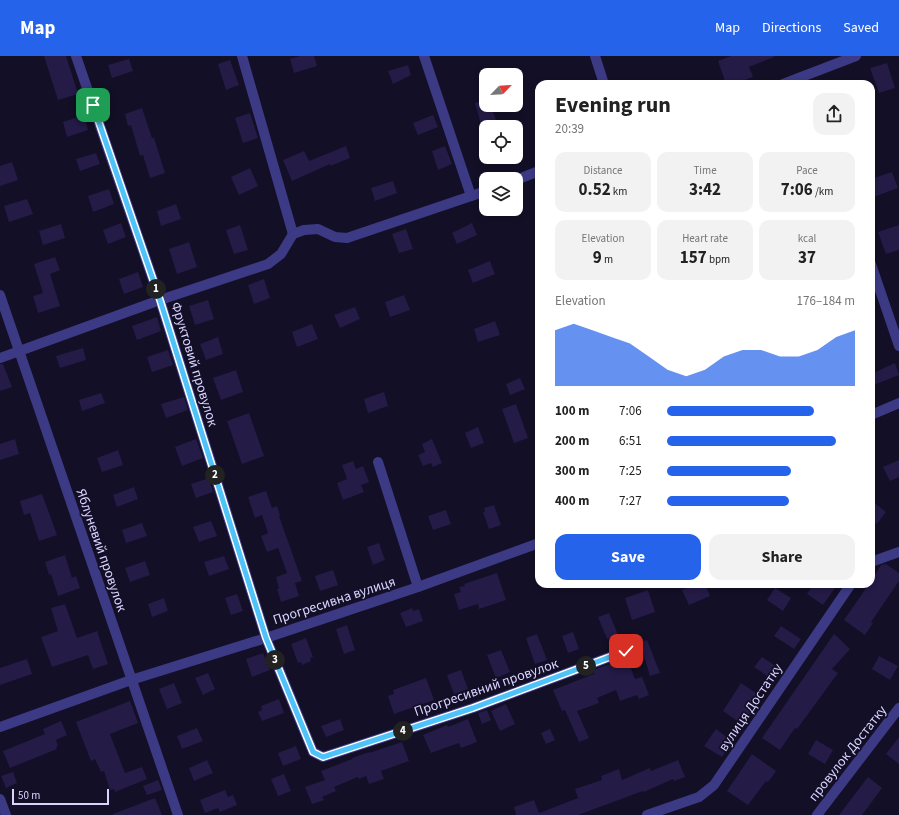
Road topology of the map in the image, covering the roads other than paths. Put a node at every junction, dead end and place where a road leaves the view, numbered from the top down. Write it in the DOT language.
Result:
graph roads {
  1 [pos="76,56"];
  2 [pos="242,56"];
  3 [pos="424,56"];
  4 [pos="594,56"];
  5 [pos="856,56"];
  6 [pos="603,80"];
  7 [pos="807,80"];
  8 [pos="535,173"];
  9 [pos="523,177"];
  10 [pos="479,194"];
  11 [pos="472,196"];
  12 [pos="293,234"];
  13 [pos="875,276"];
  14 [pos="0,294"];
  15 [pos="160,300"];
  16 [pos="899,346"];
  17 [pos="19,351"];
  18 [pos="0,358"];
  19 [pos="899,403"];
  20 [pos="875,413"];
  21 [pos="378,462"];
  22 [pos="535,544"];
  23 [pos="899,552"];
  24 [pos="875,561"];
  25 [pos="418,587"];
  26 [pos="848,588"];
  27 [pos="266,638"];
  28 [pos="626,651"];
  29 [pos="131,680"];
  30 [pos="899,708"];
  31 [pos="0,727"];
  32 [pos="0,799"];
  33 [pos="6,815"];
  34 [pos="178,815"];
  35 [pos="647,815"];
  36 [pos="817,815"];
  1 -- 15 [label="street, Фруктовий провулок"];
  2 -- 12 [label="street"];
  3 -- 11 [label="street"];
  4 -- 6 [label="street"];
  5 -- 7 [label="street"];
  8 -- 9 [label="street"];
  10 -- 11 [label="street"];
  11 -- 12 [label="street"];
  12 -- 15 [label="street"];
  13 -- 16 [label="street"];
  14 -- 17 [label="street, Яблуневий провулок"];
  15 -- 17 [label="street"];
  15 -- 27 [label="street, Фруктовий провулок"];
  17 -- 18 [label="street"];
  17 -- 29 [label="street, Яблуневий провулок"];
  19 -- 20 [label="street"];
  21 -- 25 [label="street"];
  22 -- 25 [label="street, Прогресивна вулиця"];
  23 -- 24 [label="street"];
  25 -- 27 [label="street, Прогресивна вулиця"];
  26 -- 35 [label="street, вулиця Достатку"];
  27 -- 28 [label="street, Прогресивний провулок"];
  27 -- 29 [label="street, Прогресивна вулиця"];
  29 -- 31 [label="street, Прогресивна вулиця"];
  29 -- 34 [label="street, Яблуневий провулок"];
  30 -- 36 [label="street, провулок Достатку"];
  32 -- 33 [label="street"];
}
